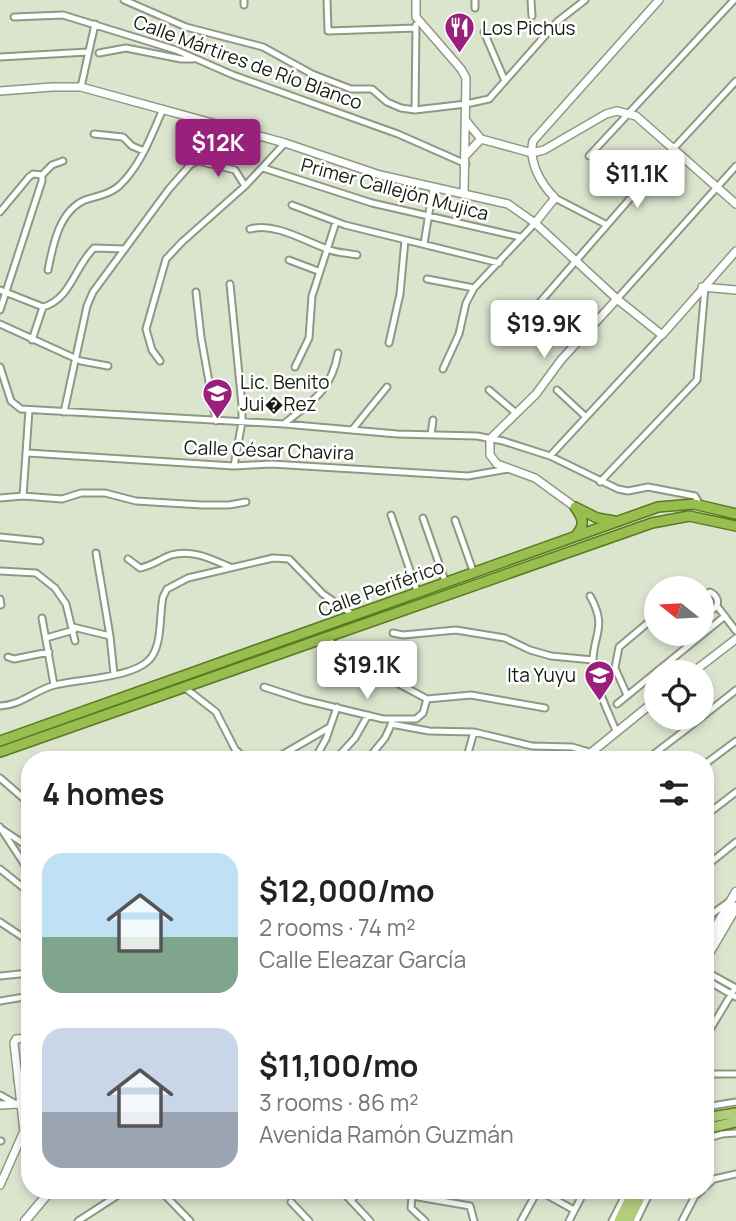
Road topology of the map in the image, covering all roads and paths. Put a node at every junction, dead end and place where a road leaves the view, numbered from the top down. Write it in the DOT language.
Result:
graph roads {
  1 [pos="124,0"];
  2 [pos="327,0"];
  3 [pos="416,0"];
  4 [pos="475,0"];
  5 [pos="531,0"];
  6 [pos="585,0"];
  7 [pos="659,0"];
  8 [pos="734,3"];
  9 [pos="475,8"];
  10 [pos="532,16"];
  11 [pos="14,17"];
  12 [pos="416,17"];
  13 [pos="95,24"];
  14 [pos="416,28"];
  15 [pos="484,32"];
  16 [pos="88,52"];
  17 [pos="99,53"];
  18 [pos="0,58"];
  19 [pos="196,59"];
  20 [pos="505,81"];
  21 [pos="736,81"];
  22 [pos="81,87"];
  23 [pos="0,91"];
  24 [pos="466,104"];
  25 [pos="163,109"];
  26 [pos="415,110"];
  27 [pos="630,113"];
  28 [pos="467,122"];
  29 [pos="94,134"];
  30 [pos="481,139"];
  31 [pos="285,143"];
  32 [pos="674,148"];
  33 [pos="144,151"];
  34 [pos="532,153"];
  35 [pos="589,156"];
  36 [pos="466,160"];
  37 [pos="63,161"];
  38 [pos="736,166"];
  39 [pos="263,168"];
  40 [pos="42,175"];
  41 [pos="245,186"];
  42 [pos="433,188"];
  43 [pos="717,188"];
  44 [pos="464,193"];
  45 [pos="555,198"];
  46 [pos="736,204"];
  47 [pos="292,205"];
  48 [pos="0,212"];
  49 [pos="429,217"];
  50 [pos="336,222"];
  51 [pos="535,223"];
  52 [pos="607,225"];
  53 [pos="250,229"];
  54 [pos="520,237"];
  55 [pos="405,240"];
  56 [pos="424,244"];
  57 [pos="125,249"];
  58 [pos="328,250"];
  59 [pos="736,251"];
  60 [pos="357,255"];
  61 [pos="289,260"];
  62 [pos="576,260"];
  63 [pos="499,262"];
  64 [pos="48,270"];
  65 [pos="318,271"];
  66 [pos="427,279"];
  67 [pos="230,284"];
  68 [pos="704,287"];
  69 [pos="474,288"];
  70 [pos="736,290"];
  71 [pos="3,291"];
  72 [pos="196,292"];
  73 [pos="617,299"];
  74 [pos="43,307"];
  75 [pos="0,310"];
  76 [pos="0,324"];
  77 [pos="521,324"];
  78 [pos="662,335"];
  79 [pos="32,340"];
  80 [pos="389,343"];
  81 [pos="338,353"];
  82 [pos="76,359"];
  83 [pos="160,361"];
  84 [pos="108,366"];
  85 [pos="296,367"];
  86 [pos="443,369"];
  87 [pos="0,370"];
  88 [pos="387,387"];
  89 [pos="489,390"];
  90 [pos="557,390"];
  91 [pos="29,410"];
  92 [pos="64,412"];
  93 [pos="516,413"];
  94 [pos="586,417"];
  95 [pos="433,420"];
  96 [pos="216,421"];
  97 [pos="242,422"];
  98 [pos="284,424"];
  99 [pos="352,430"];
  100 [pos="432,435"];
  101 [pos="490,439"];
  102 [pos="28,453"];
  103 [pos="550,456"];
  104 [pos="234,466"];
  105 [pos="508,469"];
  106 [pos="600,482"];
  107 [pos="23,496"];
  108 [pos="0,498"];
  109 [pos="246,502"];
  110 [pos="701,505"];
  111 [pos="575,507"];
  112 [pos="736,513"];
  113 [pos="391,516"];
  114 [pos="423,518"];
  115 [pos="455,520"];
  116 [pos="616,522"];
  117 [pos="736,526"];
  118 [pos="576,535"];
  119 [pos="0,537"];
  120 [pos="40,541"];
  121 [pos="96,553"];
  122 [pos="128,559"];
  123 [pos="509,561"];
  124 [pos="230,567"];
  125 [pos="472,568"];
  126 [pos="0,571"];
  127 [pos="444,578"];
  128 [pos="416,588"];
  129 [pos="714,594"];
  130 [pos="590,596"];
  131 [pos="0,599"];
  132 [pos="399,600"];
  133 [pos="1,605"];
  134 [pos="717,606"];
  135 [pos="714,608"];
  136 [pos="355,615"];
  137 [pos="725,616"];
  138 [pos="42,618"];
  139 [pos="644,627"];
  140 [pos="74,629"];
  141 [pos="736,631"];
  142 [pos="393,633"];
  143 [pos="110,636"];
  144 [pos="324,637"];
  145 [pos="46,638"];
  146 [pos="736,639"];
  147 [pos="75,641"];
  148 [pos="49,652"];
  149 [pos="8,657"];
  150 [pos="593,660"];
  151 [pos="709,660"];
  152 [pos="114,674"];
  153 [pos="54,685"];
  154 [pos="184,687"];
  155 [pos="264,687"];
  156 [pos="736,690"];
  157 [pos="627,695"];
  158 [pos="427,699"];
  159 [pos="617,704"];
  160 [pos="0,706"];
  161 [pos="337,707"];
  162 [pos="714,707"];
  163 [pos="545,708"];
  164 [pos="644,709"];
  165 [pos="368,715"];
  166 [pos="392,722"];
  167 [pos="330,727"];
  168 [pos="684,730"];
  169 [pos="616,731"];
  170 [pos="474,732"];
  171 [pos="736,740"];
  172 [pos="0,741"];
  173 [pos="237,751"];
  174 [pos="289,751"];
  175 [pos="319,751"];
  176 [pos="343,751"];
  177 [pos="374,751"];
  178 [pos="469,751"];
  179 [pos="586,751"];
  180 [pos="590,751"];
  181 [pos="658,751"];
  182 [pos="0,752"];
  183 [pos="714,757"];
  184 [pos="0,778"];
  185 [pos="736,792"];
  186 [pos="21,796"];
  187 [pos="714,809"];
  188 [pos="0,827"];
  189 [pos="21,842"];
  190 [pos="736,842"];
  191 [pos="21,859"];
  192 [pos="714,860"];
  193 [pos="1,873"];
  194 [pos="21,887"];
  195 [pos="735,899"];
  196 [pos="714,913"];
  197 [pos="0,922"];
  198 [pos="714,932"];
  199 [pos="21,936"];
  200 [pos="714,942"];
  201 [pos="21,974"];
  202 [pos="0,976"];
  203 [pos="714,976"];
  204 [pos="714,984"];
  205 [pos="736,988"];
  206 [pos="734,996"];
  207 [pos="21,998"];
  208 [pos="0,1001"];
  209 [pos="714,1025"];
  210 [pos="21,1039"];
  211 [pos="714,1074"];
  212 [pos="736,1074"];
  213 [pos="21,1079"];
  214 [pos="17,1080"];
  215 [pos="0,1095"];
  216 [pos="736,1102"];
  217 [pos="0,1105"];
  218 [pos="714,1106"];
  219 [pos="19,1107"];
  220 [pos="736,1113"];
  221 [pos="714,1117"];
  222 [pos="21,1119"];
  223 [pos="736,1122"];
  224 [pos="714,1127"];
  225 [pos="736,1133"];
  226 [pos="714,1136"];
  227 [pos="21,1141"];
  228 [pos="736,1174"];
  229 [pos="714,1179"];
  230 [pos="0,1185"];
  231 [pos="43,1199"];
  232 [pos="112,1199"];
  233 [pos="169,1199"];
  234 [pos="412,1199"];
  235 [pos="429,1199"];
  236 [pos="533,1199"];
  237 [pos="554,1199"];
  238 [pos="580,1199"];
  239 [pos="623,1199"];
  240 [pos="630,1199"];
  241 [pos="639,1199"];
  242 [pos="647,1199"];
  243 [pos="693,1199"];
  244 [pos="351,1201"];
  245 [pos="291,1202"];
  246 [pos="574,1210"];
  247 [pos="25,1221"];
  248 [pos="78,1221"];
  249 [pos="190,1221"];
  250 [pos="309,1221"];
  251 [pos="370,1221"];
  252 [pos="425,1221"];
  253 [pos="474,1221"];
  254 [pos="521,1221"];
  255 [pos="569,1221"];
  256 [pos="612,1221"];
  257 [pos="619,1221"];
  258 [pos="628,1221"];
  259 [pos="636,1221"];
  260 [pos="682,1221"];
  1 -- 26 [label="street"];
  2 -- 14 [label="street"];
  3 -- 12 [label="street"];
  4 -- 9 [label="street"];
  5 -- 10 [label="street"];
  6 -- 20 [label="street"];
  7 -- 34 [label="street"];
  8 -- 27 [label="street"];
  11 -- 13 [label="street, Calle Mártires de Río Blanco"];
  12 -- 14 [label="street"];
  12 -- 24 [label="street"];
  13 -- 16 [label="street"];
  13 -- 19 [label="street, Calle Mártires de Río Blanco"];
  14 -- 26 [label="street"];
  15 -- 20 [label="street"];
  16 -- 18 [label="street"];
  16 -- 22 [label="street"];
  17 -- 19 [label="street"];
  19 -- 36 [label="street, Calle Mártires de Río Blanco"];
  20 -- 24 [label="street"];
  21 -- 32 [label="street"];
  22 -- 23 [label="street"];
  22 -- 25 [label="street"];
  24 -- 26 [label="street"];
  24 -- 28 [label="street"];
  25 -- 31 [label="street"];
  25 -- 33 [label="street"];
  27 -- 32 [label="street"];
  27 -- 34 [label="street"];
  27 -- 35 [label="street"];
  28 -- 30 [label="street"];
  28 -- 36 [label="street"];
  29 -- 33 [label="street"];
  30 -- 34 [label="street"];
  30 -- 36 [label="street"];
  31 -- 39 [label="street"];
  31 -- 42 [label="street"];
  32 -- 43 [label="street"];
  32 -- 52 [label="street"];
  33 -- 64 [label="street"];
  34 -- 45 [label="street"];
  36 -- 44 [label="street"];
  37 -- 40 [label="street"];
  38 -- 43 [label="street"];
  39 -- 41 [label="street"];
  39 -- 49 [label="street, Primer Callejón Mujica"];
  40 -- 48 [label="street"];
  40 -- 71 [label="street"];
  41 -- 57 [label="street"];
  41 -- 83 [label="street"];
  42 -- 44 [label="street"];
  42 -- 49 [label="street"];
  43 -- 46 [label="street"];
  43 -- 73 [label="street"];
  44 -- 51 [label="street"];
  45 -- 51 [label="street"];
  45 -- 52 [label="street"];
  47 -- 50 [label="street"];
  49 -- 54 [label="street, Primer Callejón Mujica"];
  49 -- 56 [label="street"];
  50 -- 55 [label="street"];
  50 -- 58 [label="street"];
  51 -- 54 [label="street"];
  51 -- 62 [label="street"];
  52 -- 62 [label="street"];
  53 -- 58 [label="street"];
  54 -- 63 [label="street"];
  55 -- 56 [label="street"];
  55 -- 80 [label="street"];
  56 -- 63 [label="street"];
  57 -- 74 [label="street"];
  57 -- 82 [label="street"];
  58 -- 60 [label="street"];
  58 -- 65 [label="street"];
  59 -- 68 [label="street"];
  61 -- 65 [label="street"];
  62 -- 73 [label="street"];
  62 -- 77 [label="street"];
  63 -- 69 [label="street"];
  65 -- 85 [label="street"];
  66 -- 69 [label="street"];
  67 -- 97 [label="street"];
  68 -- 70 [label="street"];
  68 -- 78 [label="street"];
  68 -- 106 [label="street"];
  69 -- 86 [label="street"];
  71 -- 74 [label="street"];
  71 -- 75 [label="street"];
  72 -- 96 [label="street"];
  73 -- 78 [label="street"];
  73 -- 93 [label="street"];
  74 -- 79 [label="street"];
  76 -- 79 [label="street"];
  78 -- 94 [label="street"];
  79 -- 82 [label="street"];
  81 -- 98 [label="street"];
  82 -- 84 [label="street"];
  82 -- 92 [label="street"];
  87 -- 91 [label="street"];
  88 -- 99 [label="street"];
  89 -- 93 [label="street"];
  90 -- 94 [label="street"];
  91 -- 92 [label="street"];
  91 -- 102 [label="street"];
  92 -- 96 [label="street"];
  93 -- 101 [label="street"];
  94 -- 103 [label="street"];
  95 -- 100 [label="street"];
  96 -- 97 [label="street"];
  97 -- 98 [label="street"];
  97 -- 104 [label="street"];
  98 -- 99 [label="street"];
  99 -- 100 [label="street"];
  100 -- 101 [label="street"];
  101 -- 103 [label="street"];
  101 -- 105 [label="street"];
  102 -- 104 [label="street, Calle César Chavira"];
  102 -- 107 [label="street"];
  103 -- 106 [label="street"];
  104 -- 105 [label="street, Calle César Chavira"];
  105 -- 111 [label="street"];
  106 -- 110 [label="street"];
  107 -- 108 [label="street"];
  107 -- 109 [label="street"];
  110 -- 112 [label="highway, Calle Periférico"];
  110 -- 116 [label="highway, Calle Periférico"];
  111 -- 116 [label="highway"];
  111 -- 118 [label="highway"];
  113 -- 128 [label="street"];
  114 -- 127 [label="street"];
  115 -- 125 [label="street"];
  116 -- 118 [label="highway, Calle Periférico"];
  117 -- 144 [label="highway, Calle Periférico"];
  118 -- 123 [label="highway, Calle Periférico"];
  119 -- 120 [label="street"];
  121 -- 143 [label="street"];
  122 -- 124 [label="street"];
  123 -- 125 [label="highway"];
  123 -- 132 [label="highway, Calle Periférico"];
  124 -- 136 [label="street"];
  124 -- 152 [label="street"];
  125 -- 127 [label="highway"];
  126 -- 140 [label="street"];
  127 -- 128 [label="highway"];
  128 -- 132 [label="highway"];
  129 -- 134 [label="street"];
  130 -- 150 [label="street"];
  131 -- 133 [label="street"];
  132 -- 136 [label="highway, Calle Periférico"];
  134 -- 135 [label="street"];
  134 -- 137 [label="street"];
  136 -- 172 [label="highway, Calle Periférico"];
  137 -- 141 [label="street"];
  137 -- 157 [label="street"];
  138 -- 145 [label="street"];
  139 -- 157 [label="street"];
  140 -- 143 [label="street"];
  140 -- 145 [label="street"];
  140 -- 147 [label="street"];
  142 -- 150 [label="street"];
  143 -- 152 [label="street"];
  144 -- 154 [label="highway, Calle Periférico"];
  144 -- 158 [label="street"];
  145 -- 148 [label="street"];
  146 -- 151 [label="street"];
  148 -- 149 [label="street"];
  148 -- 153 [label="street"];
  150 -- 169 [label="street"];
  152 -- 153 [label="street"];
  153 -- 160 [label="street"];
  154 -- 173 [label="street"];
  154 -- 182 [label="highway, Calle Periférico"];
  155 -- 161 [label="street"];
  156 -- 162 [label="street"];
  157 -- 159 [label="street"];
  158 -- 163 [label="street"];
  158 -- 166 [label="street"];
  161 -- 165 [label="street"];
  161 -- 167 [label="street"];
  164 -- 169 [label="street"];
  165 -- 166 [label="street"];
  165 -- 176 [label="street"];
  166 -- 170 [label="street"];
  166 -- 177 [label="street"];
  167 -- 174 [label="street"];
  167 -- 175 [label="street"];
  168 -- 181 [label="street"];
  169 -- 180 [label="street"];
  170 -- 178 [label="street"];
  170 -- 179 [label="street"];
  171 -- 183 [label="street"];
  184 -- 186 [label="street"];
  185 -- 187 [label="street"];
  188 -- 189 [label="street"];
  188 -- 191 [label="street"];
  190 -- 192 [label="street"];
  193 -- 194 [label="street"];
  195 -- 196 [label="street"];
  195 -- 198 [label="main road"];
  195 -- 200 [label="main road"];
  197 -- 199 [label="street"];
  201 -- 202 [label="street"];
  203 -- 205 [label="street"];
  204 -- 206 [label="street"];
  205 -- 206 [label="street"];
  206 -- 209 [label="street"];
  207 -- 208 [label="street"];
  210 -- 214 [label="street"];
  211 -- 212 [label="street"];
  213 -- 214 [label="street"];
  214 -- 219 [label="street"];
  215 -- 219 [label="street"];
  216 -- 218 [label="street"];
  217 -- 219 [label="street"];
  219 -- 222 [label="street"];
  220 -- 221 [label="main road"];
  223 -- 224 [label="main road"];
  225 -- 226 [label="street"];
  227 -- 230 [label="street"];
  228 -- 229 [label="street"];
  231 -- 247 [label="main road"];
  232 -- 248 [label="street"];
  233 -- 249 [label="street"];
  234 -- 252 [label="street"];
  235 -- 253 [label="street"];
  236 -- 254 [label="street"];
  237 -- 246 [label="street"];
  238 -- 246 [label="street"];
  239 -- 256 [label="street"];
  240 -- 257 [label="main road"];
  241 -- 258 [label="main road"];
  242 -- 259 [label="street"];
  243 -- 260 [label="street"];
  244 -- 251 [label="street"];
  245 -- 250 [label="street"];
  246 -- 255 [label="street"];
}
